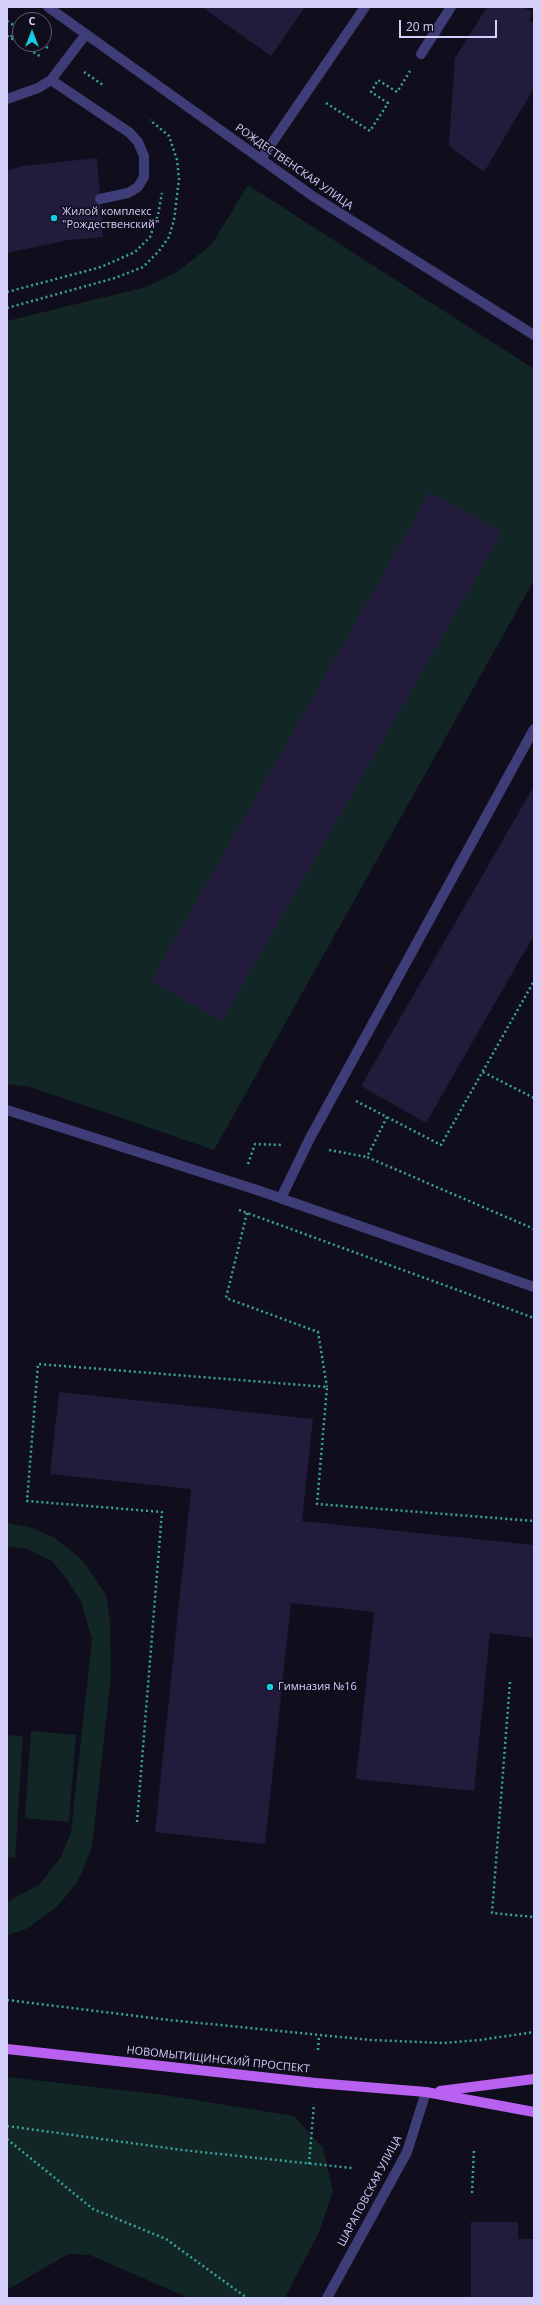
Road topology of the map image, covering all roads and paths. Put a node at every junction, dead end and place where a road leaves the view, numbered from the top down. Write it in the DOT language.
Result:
graph roads {
  1 [pos="48,7"];
  2 [pos="365,7"];
  3 [pos="452,7"];
  4 [pos="86,34"];
  5 [pos="7,36"];
  6 [pos="11,37"];
  7 [pos="421,54"];
  8 [pos="51,80"];
  9 [pos="308,92"];
  10 [pos="397,92"];
  11 [pos="7,99"];
  12 [pos="261,159"];
  13 [pos="162,186"];
  14 [pos="100,199"];
  15 [pos="7,292"];
  16 [pos="534,335"];
  17 [pos="534,728"];
  18 [pos="534,981"];
  19 [pos="482,1072"];
  20 [pos="534,1098"];
  21 [pos="355,1100"];
  22 [pos="7,1110"];
  23 [pos="387,1117"];
  24 [pos="281,1198"];
  25 [pos="235,1209"];
  26 [pos="247,1213"];
  27 [pos="534,1229"];
  28 [pos="534,1287"];
  29 [pos="534,1318"];
  30 [pos="327,1387"];
  31 [pos="534,1521"];
  32 [pos="510,1682"];
  33 [pos="137,1822"];
  34 [pos="534,1917"];
  35 [pos="7,2000"];
  36 [pos="534,2032"];
  37 [pos="319,2035"];
  38 [pos="7,2049"];
  39 [pos="318,2050"];
  40 [pos="534,2079"];
  41 [pos="316,2083"];
  42 [pos="426,2092"];
  43 [pos="534,2112"];
  44 [pos="7,2126"];
  45 [pos="7,2139"];
  46 [pos="474,2150"];
  47 [pos="308,2164"];
  48 [pos="352,2168"];
  49 [pos="472,2193"];
  50 [pos="248,2298"];
  51 [pos="327,2298"];
  1 -- 4 [label="street, РОЖДЕСТВЕНСКАЯ УЛИЦА"];
  2 -- 9 [label="street"];
  3 -- 7 [label="street"];
  4 -- 8 [label="street"];
  4 -- 12 [label="street, РОЖДЕСТВЕНСКАЯ УЛИЦА"];
  5 -- 6 [label="path"];
  8 -- 11 [label="street"];
  8 -- 14 [label="street"];
  9 -- 10 [label="path"];
  9 -- 12 [label="street"];
  12 -- 16 [label="street, РОЖДЕСТВЕНСКАЯ УЛИЦА"];
  13 -- 15 [label="path"];
  17 -- 24 [label="street"];
  18 -- 19 [label="path"];
  19 -- 20 [label="path"];
  19 -- 23 [label="path"];
  21 -- 23 [label="path"];
  22 -- 24 [label="street"];
  23 -- 27 [label="path"];
  24 -- 28 [label="street"];
  25 -- 26 [label="path"];
  26 -- 29 [label="path"];
  26 -- 30 [label="path"];
  30 -- 31 [label="path"];
  30 -- 33 [label="path"];
  32 -- 34 [label="path"];
  35 -- 37 [label="path"];
  36 -- 37 [label="path"];
  37 -- 39 [label="path"];
  38 -- 41 [label="main road, НОВОМЫТИЩИНСКИЙ ПРОСПЕКТ"];
  40 -- 42 [label="main road, НОВОМЫТИЩИНСКИЙ ПРОСПЕКТ"];
  41 -- 42 [label="main road, НОВОМЫТИЩИНСКИЙ ПРОСПЕКТ"];
  41 -- 47 [label="path"];
  42 -- 43 [label="main road, НОВОМЫТИЩИНСКИЙ ПРОСПЕКТ"];
  42 -- 51 [label="street, ШАРАПОВСКАЯ УЛИЦА"];
  44 -- 47 [label="path"];
  45 -- 50 [label="path"];
  46 -- 49 [label="path"];
  47 -- 48 [label="path"];
}
